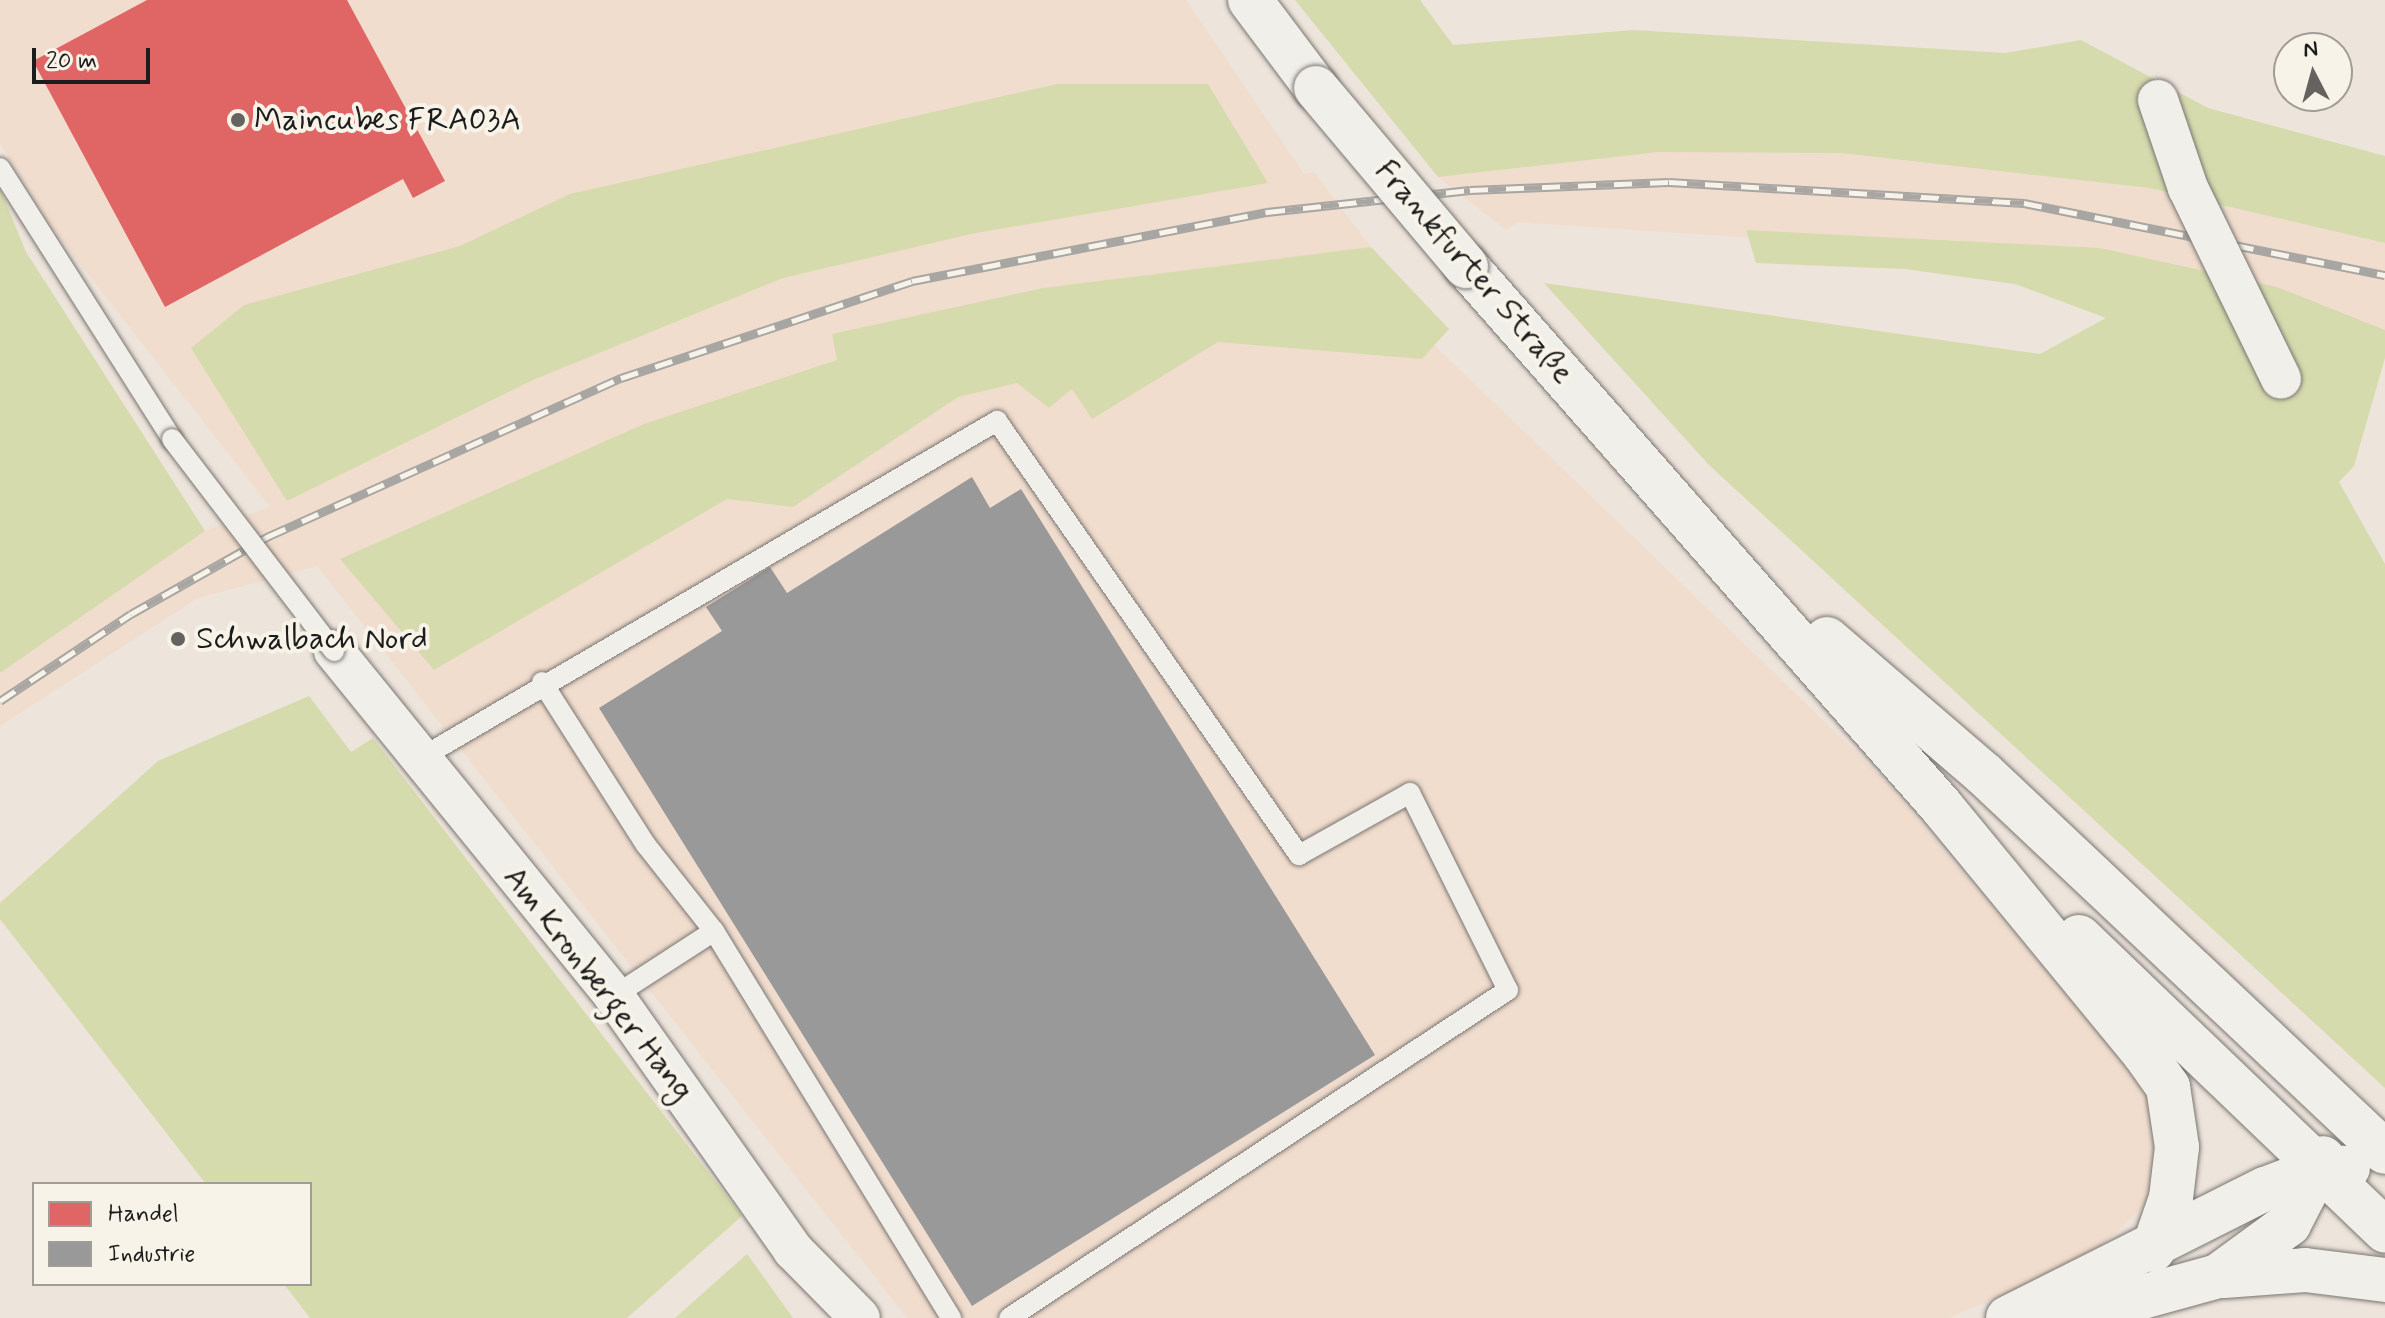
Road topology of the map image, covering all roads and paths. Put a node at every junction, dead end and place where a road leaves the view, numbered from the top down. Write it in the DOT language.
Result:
graph roads {
  1 [pos="1250,0"];
  2 [pos="2158,100"];
  3 [pos="0,168"];
  4 [pos="2281,379"];
  5 [pos="1706,536"];
  6 [pos="334,651"];
  7 [pos="542,682"];
  8 [pos="419,759"];
  9 [pos="1941,806"];
  10 [pos="714,931"];
  11 [pos="614,996"];
  12 [pos="2320,1088"];
  13 [pos="2385,1152"];
  14 [pos="2323,1167"];
  15 [pos="2385,1178"];
  16 [pos="2385,1230"];
  17 [pos="2153,1250"];
  18 [pos="2218,1276"];
  19 [pos="2385,1280"];
  20 [pos="860,1318"];
  21 [pos="951,1318"];
  22 [pos="1009,1318"];
  23 [pos="2008,1318"];
  24 [pos="2066,1318"];
  1 -- 5 [label="main road, Frankfurter Straße, bridge"];
  2 -- 4 [label="street, bridge"];
  3 -- 6 [label="lane, bridge"];
  5 -- 9 [label="main road"];
  5 -- 12 [label="main road"];
  6 -- 8 [label="street, Am Kronberger Hang"];
  7 -- 8 [label="lane"];
  7 -- 10 [label="lane"];
  7 -- 22 [label="lane"];
  8 -- 11 [label="street, Am Kronberger Hang"];
  9 -- 14 [label="main road"];
  9 -- 17 [label="main road"];
  10 -- 11 [label="lane"];
  10 -- 21 [label="lane"];
  11 -- 20 [label="street, Am Kronberger Hang"];
  12 -- 13 [label="main road"];
  12 -- 14 [label="main road"];
  14 -- 15 [label="main road"];
  14 -- 16 [label="main road"];
  14 -- 17 [label="main road"];
  14 -- 18 [label="main road"];
  17 -- 23 [label="main road"];
  18 -- 19 [label="main road"];
  18 -- 24 [label="main road"];
}
